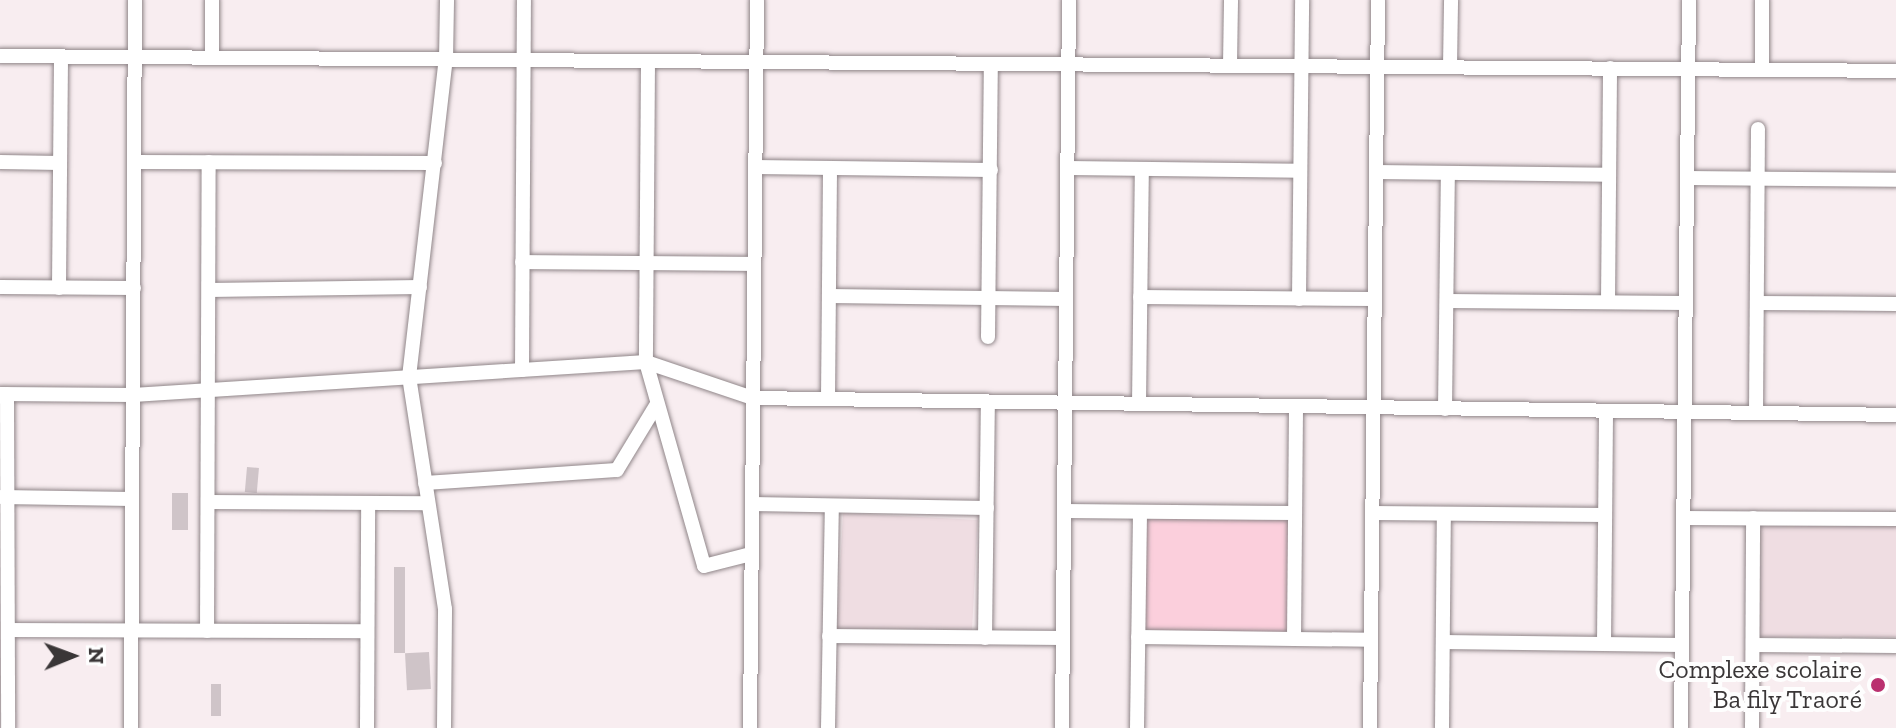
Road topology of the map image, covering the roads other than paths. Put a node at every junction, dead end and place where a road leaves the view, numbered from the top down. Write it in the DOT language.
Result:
graph roads {
  1 [pos="135,0"];
  2 [pos="212,0"];
  3 [pos="447,0"];
  4 [pos="524,0"];
  5 [pos="757,0"];
  6 [pos="1069,0"];
  7 [pos="1231,0"];
  8 [pos="1302,0"];
  9 [pos="1378,0"];
  10 [pos="1451,0"];
  11 [pos="1689,0"];
  12 [pos="1762,0"];
  13 [pos="0,56"];
  14 [pos="61,56"];
  15 [pos="135,57"];
  16 [pos="212,58"];
  17 [pos="446,59"];
  18 [pos="524,60"];
  19 [pos="648,61"];
  20 [pos="756,62"];
  21 [pos="991,64"];
  22 [pos="1069,64"];
  23 [pos="1230,65"];
  24 [pos="1302,66"];
  25 [pos="1377,67"];
  26 [pos="1450,67"];
  27 [pos="1610,68"];
  28 [pos="1688,69"];
  29 [pos="1762,70"];
  30 [pos="1896,71"];
  31 [pos="1758,129"];
  32 [pos="0,162"];
  33 [pos="134,162"];
  34 [pos="209,162"];
  35 [pos="60,163"];
  36 [pos="435,163"];
  37 [pos="755,167"];
  38 [pos="830,168"];
  39 [pos="1068,168"];
  40 [pos="1142,169"];
  41 [pos="991,170"];
  42 [pos="1300,171"];
  43 [pos="1376,172"];
  44 [pos="1448,173"];
  45 [pos="1609,175"];
  46 [pos="1687,178"];
  47 [pos="1758,179"];
  48 [pos="1896,180"];
  49 [pos="522,262"];
  50 [pos="647,263"];
  51 [pos="754,264"];
  52 [pos="0,287"];
  53 [pos="420,287"];
  54 [pos="59,288"];
  55 [pos="134,288"];
  56 [pos="209,290"];
  57 [pos="829,296"];
  58 [pos="1140,297"];
  59 [pos="989,298"];
  60 [pos="1066,299"];
  61 [pos="1299,299"];
  62 [pos="1375,299"];
  63 [pos="1447,301"];
  64 [pos="1608,302"];
  65 [pos="1686,303"];
  66 [pos="1757,303"];
  67 [pos="1896,304"];
  68 [pos="988,337"];
  69 [pos="646,362"];
  70 [pos="522,370"];
  71 [pos="409,377"];
  72 [pos="208,390"];
  73 [pos="4,394"];
  74 [pos="133,395"];
  75 [pos="753,398"];
  76 [pos="828,399"];
  77 [pos="988,402"];
  78 [pos="1065,403"];
  79 [pos="657,404"];
  80 [pos="1139,404"];
  81 [pos="1296,406"];
  82 [pos="1373,408"];
  83 [pos="1445,409"];
  84 [pos="1606,411"];
  85 [pos="1684,412"];
  86 [pos="1756,413"];
  87 [pos="1896,415"];
  88 [pos="425,483"];
  89 [pos="4,498"];
  90 [pos="132,499"];
  91 [pos="208,502"];
  92 [pos="368,503"];
  93 [pos="428,503"];
  94 [pos="752,504"];
  95 [pos="832,506"];
  96 [pos="987,508"];
  97 [pos="1064,511"];
  98 [pos="1140,512"];
  99 [pos="1295,513"];
  100 [pos="1372,513"];
  101 [pos="1444,514"];
  102 [pos="1605,515"];
  103 [pos="1683,518"];
  104 [pos="1753,518"];
  105 [pos="1896,519"];
  106 [pos="751,554"];
  107 [pos="8,630"];
  108 [pos="131,630"];
  109 [pos="207,631"];
  110 [pos="367,631"];
  111 [pos="829,636"];
  112 [pos="1138,637"];
  113 [pos="985,638"];
  114 [pos="1063,638"];
  115 [pos="1294,639"];
  116 [pos="1371,640"];
  117 [pos="1443,642"];
  118 [pos="1604,644"];
  119 [pos="1682,645"];
  120 [pos="1753,645"];
  121 [pos="1896,646"];
  122 [pos="8,728"];
  123 [pos="131,728"];
  124 [pos="367,728"];
  125 [pos="444,728"];
  126 [pos="750,728"];
  127 [pos="828,728"];
  128 [pos="1062,728"];
  129 [pos="1137,728"];
  130 [pos="1370,728"];
  131 [pos="1442,728"];
  132 [pos="1681,728"];
  133 [pos="1752,728"];
  1 -- 15 [label="street"];
  2 -- 16 [label="street"];
  3 -- 17 [label="street"];
  4 -- 18 [label="street"];
  5 -- 20 [label="street"];
  6 -- 22 [label="street"];
  7 -- 23 [label="street"];
  8 -- 24 [label="street"];
  9 -- 25 [label="street"];
  10 -- 26 [label="street"];
  11 -- 28 [label="street"];
  12 -- 29 [label="street"];
  13 -- 14 [label="street"];
  14 -- 15 [label="street"];
  14 -- 35 [label="street"];
  15 -- 16 [label="street"];
  15 -- 33 [label="street"];
  16 -- 17 [label="street"];
  17 -- 18 [label="street"];
  17 -- 36 [label="street"];
  18 -- 19 [label="street"];
  18 -- 49 [label="street"];
  19 -- 20 [label="street"];
  19 -- 50 [label="street"];
  20 -- 21 [label="street"];
  20 -- 37 [label="street"];
  21 -- 22 [label="street"];
  21 -- 41 [label="street"];
  22 -- 23 [label="street"];
  22 -- 39 [label="street"];
  23 -- 24 [label="street"];
  24 -- 25 [label="street"];
  24 -- 42 [label="street"];
  25 -- 26 [label="street"];
  25 -- 43 [label="street"];
  26 -- 27 [label="street"];
  27 -- 28 [label="street"];
  27 -- 45 [label="street"];
  28 -- 29 [label="street"];
  28 -- 46 [label="street"];
  29 -- 30 [label="street"];
  31 -- 47 [label="street"];
  32 -- 35 [label="street"];
  33 -- 34 [label="street"];
  33 -- 55 [label="street"];
  34 -- 36 [label="street"];
  34 -- 56 [label="street"];
  35 -- 54 [label="street"];
  36 -- 53 [label="street"];
  37 -- 38 [label="street"];
  37 -- 51 [label="street"];
  38 -- 41 [label="street"];
  38 -- 57 [label="street"];
  39 -- 40 [label="street"];
  39 -- 60 [label="street"];
  40 -- 42 [label="street"];
  40 -- 58 [label="street"];
  41 -- 59 [label="street"];
  42 -- 61 [label="street"];
  43 -- 44 [label="street"];
  43 -- 62 [label="street"];
  44 -- 45 [label="street"];
  44 -- 63 [label="street"];
  45 -- 64 [label="street"];
  46 -- 47 [label="street"];
  46 -- 65 [label="street"];
  47 -- 48 [label="street"];
  47 -- 66 [label="street"];
  49 -- 50 [label="street"];
  49 -- 70 [label="street"];
  50 -- 51 [label="street"];
  50 -- 69 [label="street"];
  51 -- 75 [label="street"];
  52 -- 54 [label="street"];
  53 -- 56 [label="street"];
  53 -- 71 [label="street"];
  54 -- 55 [label="street"];
  55 -- 74 [label="street"];
  56 -- 72 [label="street"];
  57 -- 59 [label="street"];
  57 -- 76 [label="street"];
  58 -- 61 [label="street"];
  58 -- 80 [label="street"];
  59 -- 60 [label="street"];
  59 -- 68 [label="street"];
  60 -- 78 [label="street"];
  61 -- 62 [label="street"];
  62 -- 82 [label="street"];
  63 -- 64 [label="street"];
  63 -- 83 [label="street"];
  64 -- 65 [label="street"];
  65 -- 85 [label="street"];
  66 -- 67 [label="street"];
  66 -- 86 [label="street"];
  69 -- 70 [label="street"];
  69 -- 75 [label="street"];
  69 -- 79 [label="street"];
  70 -- 71 [label="street"];
  71 -- 72 [label="street"];
  71 -- 88 [label="street"];
  72 -- 74 [label="street"];
  72 -- 91 [label="street"];
  73 -- 74 [label="street"];
  73 -- 89 [label="street"];
  74 -- 90 [label="street"];
  75 -- 76 [label="street"];
  75 -- 94 [label="street"];
  76 -- 77 [label="street"];
  77 -- 78 [label="street"];
  77 -- 96 [label="street"];
  78 -- 80 [label="street"];
  78 -- 97 [label="street"];
  79 -- 88 [label="street"];
  79 -- 106 [label="street"];
  80 -- 81 [label="street"];
  81 -- 82 [label="street"];
  81 -- 99 [label="street"];
  82 -- 83 [label="street"];
  82 -- 100 [label="street"];
  83 -- 84 [label="street"];
  84 -- 85 [label="street"];
  84 -- 102 [label="street"];
  85 -- 86 [label="street"];
  85 -- 103 [label="street"];
  86 -- 87 [label="street"];
  88 -- 93 [label="street"];
  89 -- 90 [label="street"];
  89 -- 107 [label="street"];
  90 -- 108 [label="street"];
  91 -- 92 [label="street"];
  91 -- 109 [label="street"];
  92 -- 93 [label="street"];
  92 -- 110 [label="street"];
  93 -- 125 [label="street"];
  94 -- 95 [label="street"];
  94 -- 106 [label="street"];
  95 -- 96 [label="street"];
  95 -- 111 [label="street"];
  96 -- 113 [label="street"];
  97 -- 98 [label="street"];
  97 -- 114 [label="street"];
  98 -- 99 [label="street"];
  98 -- 112 [label="street"];
  99 -- 115 [label="street"];
  100 -- 101 [label="street"];
  100 -- 116 [label="street"];
  101 -- 102 [label="street"];
  101 -- 117 [label="street"];
  102 -- 118 [label="street"];
  103 -- 104 [label="street"];
  103 -- 119 [label="street"];
  104 -- 105 [label="street"];
  104 -- 120 [label="street"];
  106 -- 126 [label="street"];
  107 -- 108 [label="street"];
  107 -- 122 [label="street"];
  108 -- 109 [label="street"];
  108 -- 123 [label="street"];
  109 -- 110 [label="street"];
  110 -- 124 [label="street"];
  111 -- 113 [label="street"];
  111 -- 127 [label="street"];
  112 -- 115 [label="street"];
  112 -- 129 [label="street"];
  113 -- 114 [label="street"];
  114 -- 128 [label="street"];
  115 -- 116 [label="street"];
  116 -- 130 [label="street"];
  117 -- 118 [label="street"];
  117 -- 131 [label="street"];
  118 -- 119 [label="street"];
  119 -- 132 [label="street"];
  120 -- 121 [label="street"];
  120 -- 133 [label="street"];
}
